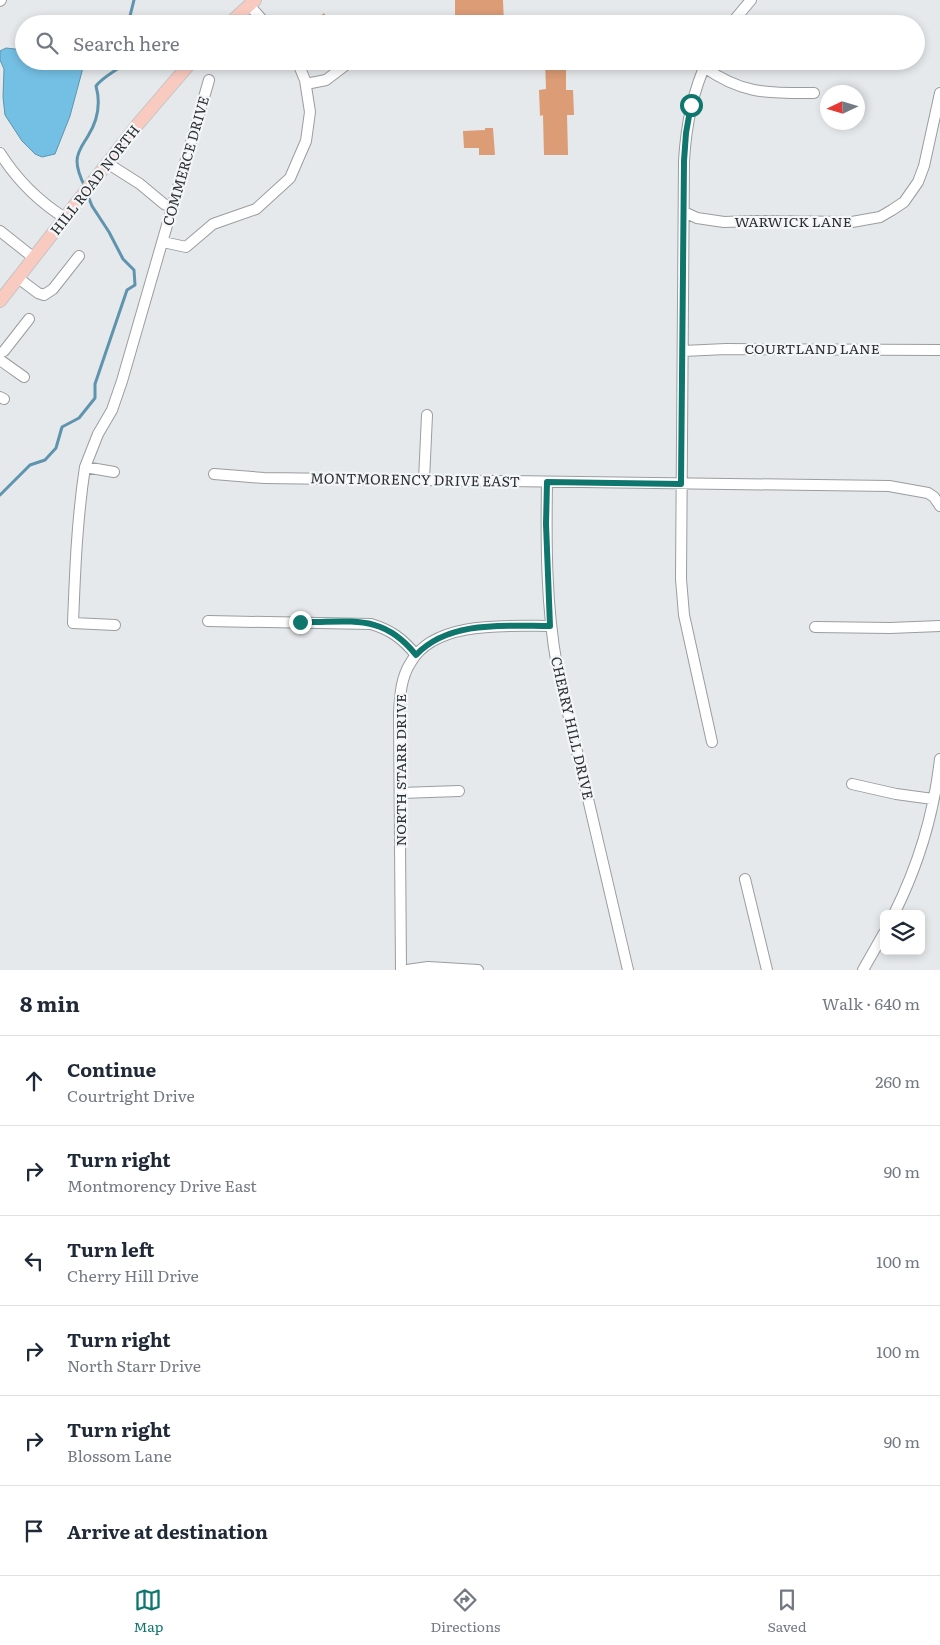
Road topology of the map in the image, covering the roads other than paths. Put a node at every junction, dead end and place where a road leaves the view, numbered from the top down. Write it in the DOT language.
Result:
graph roads {
  1 [pos="751,0"];
  2 [pos="252,2"];
  3 [pos="238,15"];
  4 [pos="260,15"];
  5 [pos="738,15"];
  6 [pos="184,70"];
  7 [pos="301,70"];
  8 [pos="339,70"];
  9 [pos="704,70"];
  10 [pos="713,70"];
  11 [pos="209,80"];
  12 [pos="306,84"];
  13 [pos="814,93"];
  14 [pos="940,93"];
  15 [pos="0,153"];
  16 [pos="107,163"];
  17 [pos="173,208"];
  18 [pos="684,212"];
  19 [pos="65,218"];
  20 [pos="0,231"];
  21 [pos="163,242"];
  22 [pos="79,256"];
  23 [pos="34,258"];
  24 [pos="18,278"];
  25 [pos="0,301"];
  26 [pos="29,319"];
  27 [pos="940,350"];
  28 [pos="684,351"];
  29 [pos="0,353"];
  30 [pos="0,360"];
  31 [pos="24,376"];
  32 [pos="427,415"];
  33 [pos="85,467"];
  34 [pos="114,472"];
  35 [pos="214,474"];
  36 [pos="424,480"];
  37 [pos="547,482"];
  38 [pos="681,484"];
  39 [pos="940,506"];
  40 [pos="208,621"];
  41 [pos="115,625"];
  42 [pos="550,626"];
  43 [pos="940,626"];
  44 [pos="815,627"];
  45 [pos="416,655"];
  46 [pos="712,742"];
  47 [pos="940,759"];
  48 [pos="852,784"];
  49 [pos="459,791"];
  50 [pos="400,793"];
  51 [pos="933,799"];
  52 [pos="745,879"];
  53 [pos="896,910"];
  54 [pos="880,940"];
  55 [pos="401,970"];
  56 [pos="407,970"];
  57 [pos="478,970"];
  58 [pos="628,970"];
  59 [pos="767,970"];
  60 [pos="864,970"];
  1 -- 5 [label="street"];
  2 -- 3 [label="main road"];
  2 -- 4 [label="street"];
  6 -- 16 [label="main road, HILL ROAD NORTH"];
  7 -- 12 [label="street, COMMERCE DRIVE"];
  8 -- 12 [label="street"];
  9 -- 18 [label="street"];
  10 -- 13 [label="street"];
  11 -- 17 [label="street, COMMERCE DRIVE"];
  12 -- 21 [label="street, COMMERCE DRIVE"];
  14 -- 18 [label="street, WARWICK LANE"];
  15 -- 19 [label="street"];
  16 -- 17 [label="street"];
  16 -- 19 [label="main road, HILL ROAD NORTH"];
  17 -- 21 [label="street, COMMERCE DRIVE"];
  18 -- 28 [label="street"];
  19 -- 23 [label="main road, HILL ROAD NORTH"];
  20 -- 23 [label="street"];
  21 -- 33 [label="street, COMMERCE DRIVE"];
  22 -- 24 [label="street"];
  23 -- 24 [label="main road, HILL ROAD NORTH"];
  24 -- 25 [label="main road, HILL ROAD NORTH"];
  26 -- 29 [label="street"];
  27 -- 28 [label="street, COURTLAND LANE"];
  28 -- 38 [label="street"];
  30 -- 31 [label="street"];
  32 -- 36 [label="street"];
  33 -- 34 [label="street"];
  33 -- 41 [label="street, COMMERCE DRIVE"];
  35 -- 36 [label="street, MONTMORENCY DRIVE EAST"];
  36 -- 37 [label="street, MONTMORENCY DRIVE EAST"];
  37 -- 38 [label="street, MONTMORENCY DRIVE EAST"];
  37 -- 42 [label="street, CHERRY HILL DRIVE"];
  38 -- 39 [label="street, MONTMORENCY DRIVE EAST"];
  38 -- 46 [label="street"];
  40 -- 45 [label="street"];
  42 -- 45 [label="street, NORTH STARR DRIVE"];
  42 -- 58 [label="street, CHERRY HILL DRIVE"];
  43 -- 44 [label="street"];
  45 -- 50 [label="street, NORTH STARR DRIVE"];
  47 -- 51 [label="street"];
  48 -- 51 [label="street"];
  49 -- 50 [label="street"];
  50 -- 55 [label="street, NORTH STARR DRIVE"];
  51 -- 53 [label="street"];
  52 -- 59 [label="street"];
  54 -- 60 [label="street"];
  56 -- 57 [label="street"];
}
